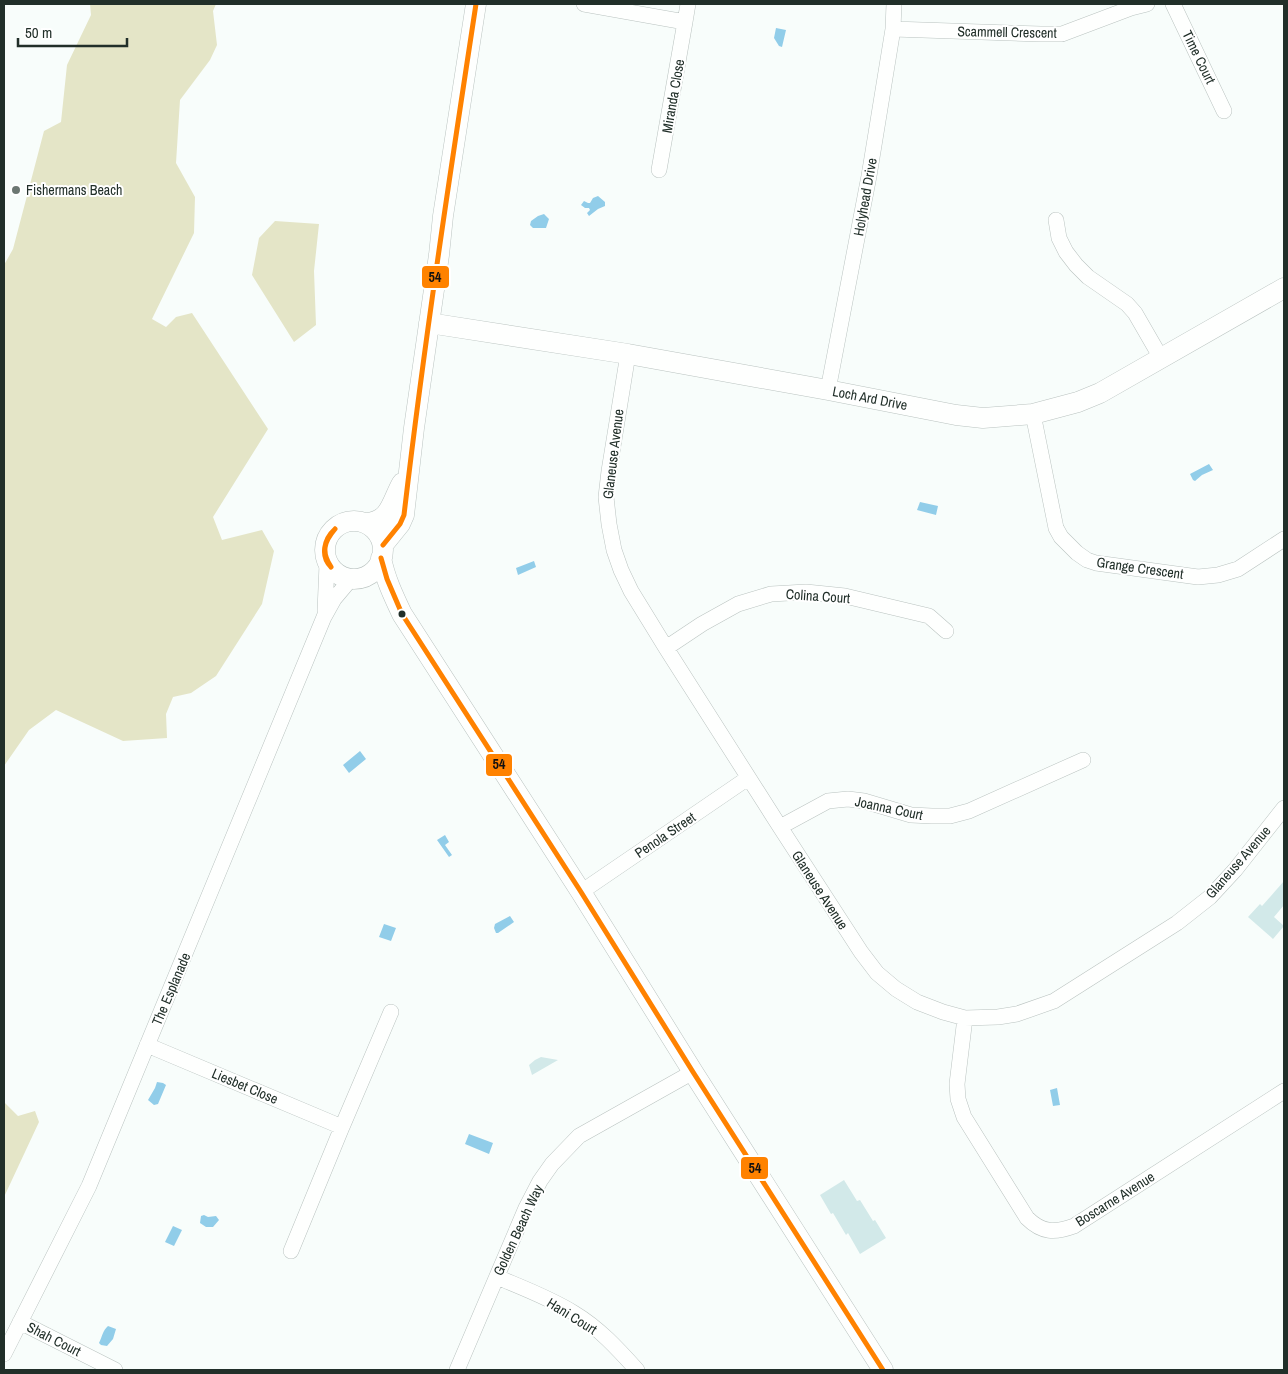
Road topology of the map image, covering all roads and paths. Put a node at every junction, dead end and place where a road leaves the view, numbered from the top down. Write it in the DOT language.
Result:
graph roads {
  1 [pos="476,4"];
  2 [pos="584,4"];
  3 [pos="688,4"];
  4 [pos="894,4"];
  5 [pos="1147,4"];
  6 [pos="1173,4"];
  7 [pos="685,22"];
  8 [pos="893,29"];
  9 [pos="1224,111"];
  10 [pos="659,170"];
  11 [pos="1056,220"];
  12 [pos="1284,288"];
  13 [pos="429,323"];
  14 [pos="628,354"];
  15 [pos="1161,358"];
  16 [pos="828,390"];
  17 [pos="1033,414"];
  18 [pos="409,472"];
  19 [pos="367,523"];
  20 [pos="1284,539"];
  21 [pos="382,552"];
  22 [pos="327,564"];
  23 [pos="357,579"];
  24 [pos="402,614"];
  25 [pos="324,617"];
  26 [pos="946,630"];
  27 [pos="666,648"];
  28 [pos="1083,760"];
  29 [pos="748,778"];
  30 [pos="1284,808"];
  31 [pos="780,827"];
  32 [pos="581,892"];
  33 [pos="391,1012"];
  34 [pos="965,1018"];
  35 [pos="147,1044"];
  36 [pos="693,1072"];
  37 [pos="1284,1091"];
  38 [pos="342,1127"];
  39 [pos="291,1251"];
  40 [pos="497,1277"];
  41 [pos="20,1322"];
  42 [pos="4,1354"];
  43 [pos="115,1370"];
  44 [pos="457,1370"];
  45 [pos="637,1370"];
  46 [pos="883,1370"];
  1 -- 13 [label="street"];
  2 -- 7 [label="street"];
  3 -- 7 [label="street, Miranda Close"];
  4 -- 8 [label="street, Holyhead Drive"];
  5 -- 8 [label="street, Scammell Crescent"];
  6 -- 9 [label="street, Time Court"];
  7 -- 10 [label="street, Miranda Close"];
  8 -- 16 [label="street, Holyhead Drive"];
  11 -- 15 [label="street"];
  12 -- 15 [label="street, Loch Ard Drive"];
  13 -- 14 [label="street, Loch Ard Drive"];
  13 -- 18 [label="street"];
  14 -- 16 [label="street, Loch Ard Drive"];
  14 -- 27 [label="street, Glaneuse Avenue"];
  15 -- 17 [label="street, Loch Ard Drive"];
  16 -- 17 [label="street, Loch Ard Drive"];
  17 -- 20 [label="street, Grange Crescent"];
  18 -- 19 [label="street"];
  18 -- 21 [label="street"];
  19 -- 21 [label="street"];
  19 -- 22 [label="street"];
  21 -- 23 [label="street"];
  21 -- 24 [label="street"];
  22 -- 23 [label="street"];
  22 -- 25 [label="street, The Esplanade"];
  23 -- 24 [label="street"];
  23 -- 25 [label="street, The Esplanade"];
  24 -- 32 [label="street"];
  25 -- 35 [label="street, The Esplanade"];
  26 -- 27 [label="street, Colina Court"];
  27 -- 29 [label="street, Glaneuse Avenue"];
  28 -- 31 [label="street, Joanna Court"];
  29 -- 31 [label="street, Glaneuse Avenue"];
  29 -- 32 [label="street, Penola Street"];
  30 -- 34 [label="street, Glaneuse Avenue"];
  31 -- 34 [label="street, Glaneuse Avenue"];
  32 -- 36 [label="street"];
  33 -- 38 [label="street"];
  34 -- 37 [label="street, Boscarne Avenue"];
  35 -- 38 [label="street, Liesbet Close"];
  35 -- 41 [label="street, The Esplanade"];
  36 -- 40 [label="street, Golden Beach Way"];
  36 -- 46 [label="street"];
  38 -- 39 [label="street"];
  40 -- 44 [label="street, Golden Beach Way"];
  40 -- 45 [label="street, Hani Court"];
  41 -- 42 [label="street, The Esplanade"];
  41 -- 43 [label="street, Shah Court"];
}
